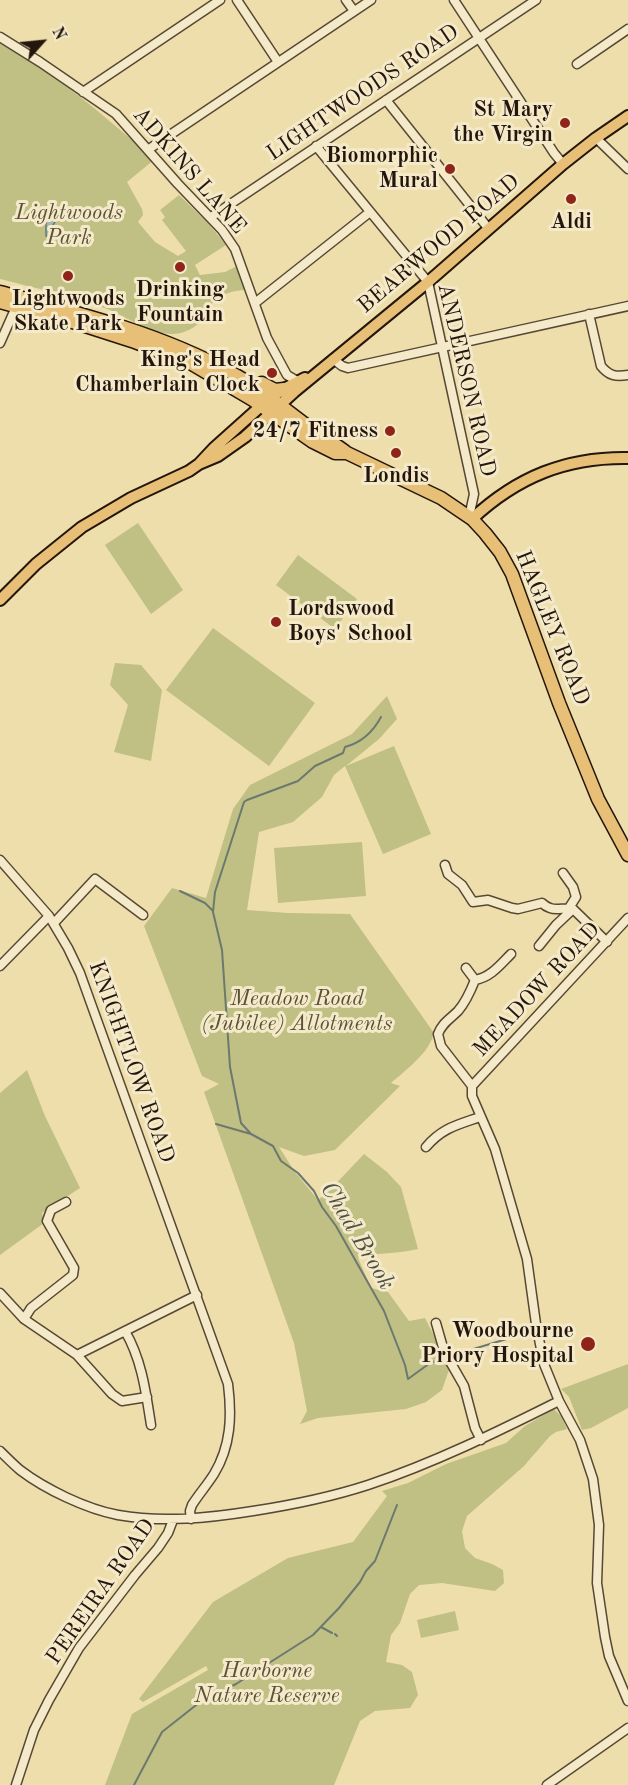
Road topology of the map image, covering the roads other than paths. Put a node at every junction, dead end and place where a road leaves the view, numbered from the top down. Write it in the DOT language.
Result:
graph roads {
  1 [pos="220,0"];
  2 [pos="237,0"];
  3 [pos="346,0"];
  4 [pos="371,0"];
  5 [pos="454,0"];
  6 [pos="536,0"];
  7 [pos="354,11"];
  8 [pos="628,29"];
  9 [pos="0,37"];
  10 [pos="479,38"];
  11 [pos="278,62"];
  12 [pos="577,64"];
  13 [pos="84,92"];
  14 [pos="386,100"];
  15 [pos="628,116"];
  16 [pos="596,138"];
  17 [pos="316,146"];
  18 [pos="149,149"];
  19 [pos="563,164"];
  20 [pos="628,170"];
  21 [pos="370,212"];
  22 [pos="210,217"];
  23 [pos="488,228"];
  24 [pos="428,282"];
  25 [pos="0,292"];
  26 [pos="0,302"];
  27 [pos="16,302"];
  28 [pos="255,303"];
  29 [pos="628,306"];
  30 [pos="590,314"];
  31 [pos="0,343"];
  32 [pos="442,346"];
  33 [pos="333,358"];
  34 [pos="230,372"];
  35 [pos="628,375"];
  36 [pos="297,381"];
  37 [pos="284,388"];
  38 [pos="270,404"];
  39 [pos="628,458"];
  40 [pos="471,518"];
  41 [pos="0,600"];
  42 [pos="628,855"];
  43 [pos="0,860"];
  44 [pos="445,866"];
  45 [pos="563,873"];
  46 [pos="571,908"];
  47 [pos="143,915"];
  48 [pos="628,918"];
  49 [pos="51,919"];
  50 [pos="607,942"];
  51 [pos="540,946"];
  52 [pos="511,954"];
  53 [pos="0,966"];
  54 [pos="466,968"];
  55 [pos="475,980"];
  56 [pos="472,1086"];
  57 [pos="480,1117"];
  58 [pos="426,1147"];
  59 [pos="66,1202"];
  60 [pos="0,1293"];
  61 [pos="197,1294"];
  62 [pos="24,1319"];
  63 [pos="436,1323"];
  64 [pos="125,1331"];
  65 [pos="77,1355"];
  66 [pos="147,1398"];
  67 [pos="559,1401"];
  68 [pos="151,1425"];
  69 [pos="481,1440"];
  70 [pos="0,1451"];
  71 [pos="191,1519"];
  72 [pos="173,1520"];
  73 [pos="628,1701"];
  74 [pos="628,1728"];
  75 [pos="16,1785"];
  76 [pos="547,1785"];
  1 -- 13 [label="street"];
  2 -- 11 [label="street"];
  3 -- 7 [label="street"];
  4 -- 7 [label="street"];
  5 -- 10 [label="street"];
  6 -- 10 [label="street, LIGHTWOODS ROAD"];
  7 -- 11 [label="street"];
  8 -- 12 [label="street"];
  9 -- 13 [label="street, ADKINS LANE"];
  10 -- 14 [label="street, LIGHTWOODS ROAD"];
  10 -- 19 [label="street"];
  11 -- 18 [label="street"];
  13 -- 18 [label="street, ADKINS LANE"];
  14 -- 17 [label="street, LIGHTWOODS ROAD"];
  14 -- 23 [label="street"];
  15 -- 16 [label="main road, BEARWOOD ROAD"];
  16 -- 19 [label="main road, BEARWOOD ROAD"];
  16 -- 20 [label="street"];
  17 -- 21 [label="street, ANDERSON ROAD"];
  17 -- 22 [label="street, LIGHTWOODS ROAD"];
  18 -- 22 [label="street, ADKINS LANE"];
  19 -- 23 [label="main road, BEARWOOD ROAD"];
  21 -- 24 [label="street, ANDERSON ROAD"];
  21 -- 28 [label="street"];
  22 -- 28 [label="street, ADKINS LANE"];
  23 -- 24 [label="main road, BEARWOOD ROAD"];
  24 -- 32 [label="street, ANDERSON ROAD"];
  24 -- 33 [label="main road, BEARWOOD ROAD"];
  25 -- 27 [label="highway"];
  26 -- 27 [label="highway"];
  27 -- 31 [label="street"];
  27 -- 34 [label="highway"];
  27 -- 38 [label="highway"];
  28 -- 36 [label="street, ADKINS LANE"];
  29 -- 30 [label="street"];
  30 -- 32 [label="street"];
  30 -- 35 [label="street"];
  32 -- 33 [label="street"];
  32 -- 40 [label="street, ANDERSON ROAD"];
  33 -- 36 [label="main road, BEARWOOD ROAD"];
  33 -- 38 [label="main road, BEARWOOD ROAD"];
  34 -- 37 [label="highway"];
  34 -- 38 [label="highway"];
  36 -- 37 [label="main road, BEARWOOD ROAD"];
  37 -- 38 [label="main road, BEARWOOD ROAD"];
  38 -- 40 [label="highway, HAGLEY ROAD"];
  38 -- 41 [label="main road"];
  39 -- 40 [label="main road"];
  40 -- 42 [label="highway, HAGLEY ROAD"];
  43 -- 49 [label="street, KNIGHTLOW ROAD"];
  44 -- 46 [label="street"];
  45 -- 46 [label="street"];
  46 -- 50 [label="street"];
  46 -- 51 [label="street"];
  47 -- 49 [label="street"];
  48 -- 50 [label="street, MEADOW ROAD"];
  49 -- 53 [label="street"];
  49 -- 61 [label="street, KNIGHTLOW ROAD"];
  50 -- 56 [label="street, MEADOW ROAD"];
  52 -- 55 [label="street"];
  54 -- 55 [label="street"];
  55 -- 56 [label="street"];
  56 -- 57 [label="street"];
  57 -- 58 [label="street"];
  57 -- 67 [label="street"];
  59 -- 62 [label="street"];
  60 -- 62 [label="street"];
  61 -- 64 [label="street"];
  61 -- 71 [label="street, KNIGHTLOW ROAD"];
  62 -- 65 [label="street"];
  63 -- 69 [label="street"];
  64 -- 65 [label="street"];
  64 -- 66 [label="street"];
  65 -- 66 [label="street"];
  66 -- 68 [label="street"];
  67 -- 69 [label="street"];
  67 -- 73 [label="street"];
  69 -- 71 [label="street"];
  70 -- 72 [label="street"];
  71 -- 72 [label="street"];
  72 -- 75 [label="street, PEREIRA ROAD"];
  74 -- 76 [label="street"];
}
